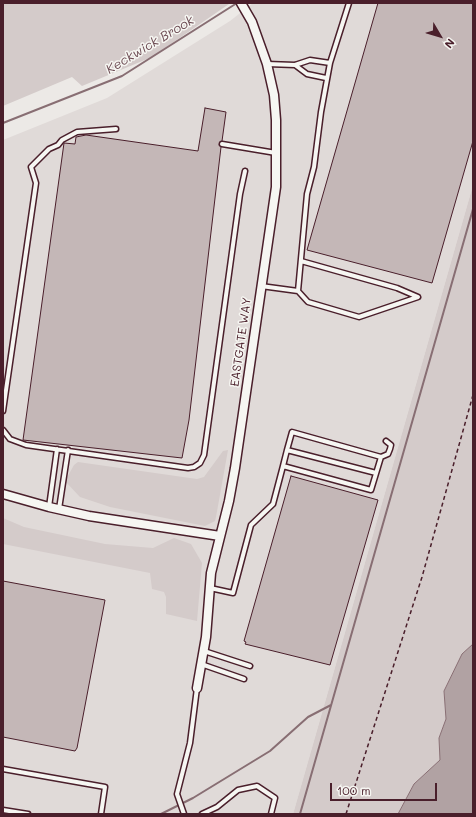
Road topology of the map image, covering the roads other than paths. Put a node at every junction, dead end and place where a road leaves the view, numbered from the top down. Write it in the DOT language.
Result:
graph roads {
  1 [pos="348,3"];
  2 [pos="243,6"];
  3 [pos="330,63"];
  4 [pos="267,64"];
  5 [pos="295,65"];
  6 [pos="326,78"];
  7 [pos="116,129"];
  8 [pos="222,144"];
  9 [pos="277,153"];
  10 [pos="245,171"];
  11 [pos="301,261"];
  12 [pos="261,286"];
  13 [pos="298,291"];
  14 [pos="3,411"];
  15 [pos="3,430"];
  16 [pos="386,441"];
  17 [pos="57,449"];
  18 [pos="68,450"];
  19 [pos="287,450"];
  20 [pos="381,457"];
  21 [pos="283,466"];
  22 [pos="376,473"];
  23 [pos="3,494"];
  24 [pos="49,507"];
  25 [pos="59,509"];
  26 [pos="220,536"];
  27 [pos="210,588"];
  28 [pos="204,650"];
  29 [pos="201,664"];
  30 [pos="250,666"];
  31 [pos="244,679"];
  32 [pos="197,688"];
  33 [pos="3,769"];
  34 [pos="3,810"];
  35 [pos="28,814"];
  36 [pos="101,814"];
  37 [pos="184,814"];
  38 [pos="202,814"];
  39 [pos="271,814"];
  1 -- 3 [label="lane"];
  2 -- 4 [label="street, EASTGATE WAY"];
  3 -- 5 [label="lane"];
  3 -- 6 [label="lane"];
  4 -- 5 [label="lane"];
  4 -- 9 [label="street, EASTGATE WAY"];
  5 -- 6 [label="lane"];
  6 -- 11 [label="lane"];
  7 -- 14 [label="lane"];
  8 -- 9 [label="lane"];
  9 -- 12 [label="street, EASTGATE WAY"];
  10 -- 18 [label="lane"];
  11 -- 13 [label="lane"];
  11 -- 13 [label="lane"];
  12 -- 13 [label="lane"];
  12 -- 26 [label="street, EASTGATE WAY"];
  15 -- 17 [label="lane"];
  16 -- 20 [label="lane"];
  17 -- 18 [label="lane"];
  17 -- 24 [label="lane"];
  18 -- 25 [label="lane"];
  19 -- 20 [label="lane"];
  19 -- 21 [label="lane"];
  19 -- 22 [label="lane"];
  20 -- 22 [label="lane"];
  21 -- 22 [label="lane"];
  21 -- 27 [label="lane"];
  23 -- 24 [label="street"];
  24 -- 25 [label="street"];
  25 -- 26 [label="street"];
  26 -- 27 [label="street, EASTGATE WAY"];
  27 -- 28 [label="street, EASTGATE WAY"];
  28 -- 29 [label="street, EASTGATE WAY"];
  28 -- 30 [label="lane"];
  29 -- 31 [label="lane"];
  29 -- 32 [label="street, EASTGATE WAY"];
  32 -- 37 [label="lane"];
  33 -- 36 [label="lane"];
  34 -- 35 [label="lane"];
  38 -- 39 [label="lane"];
}
